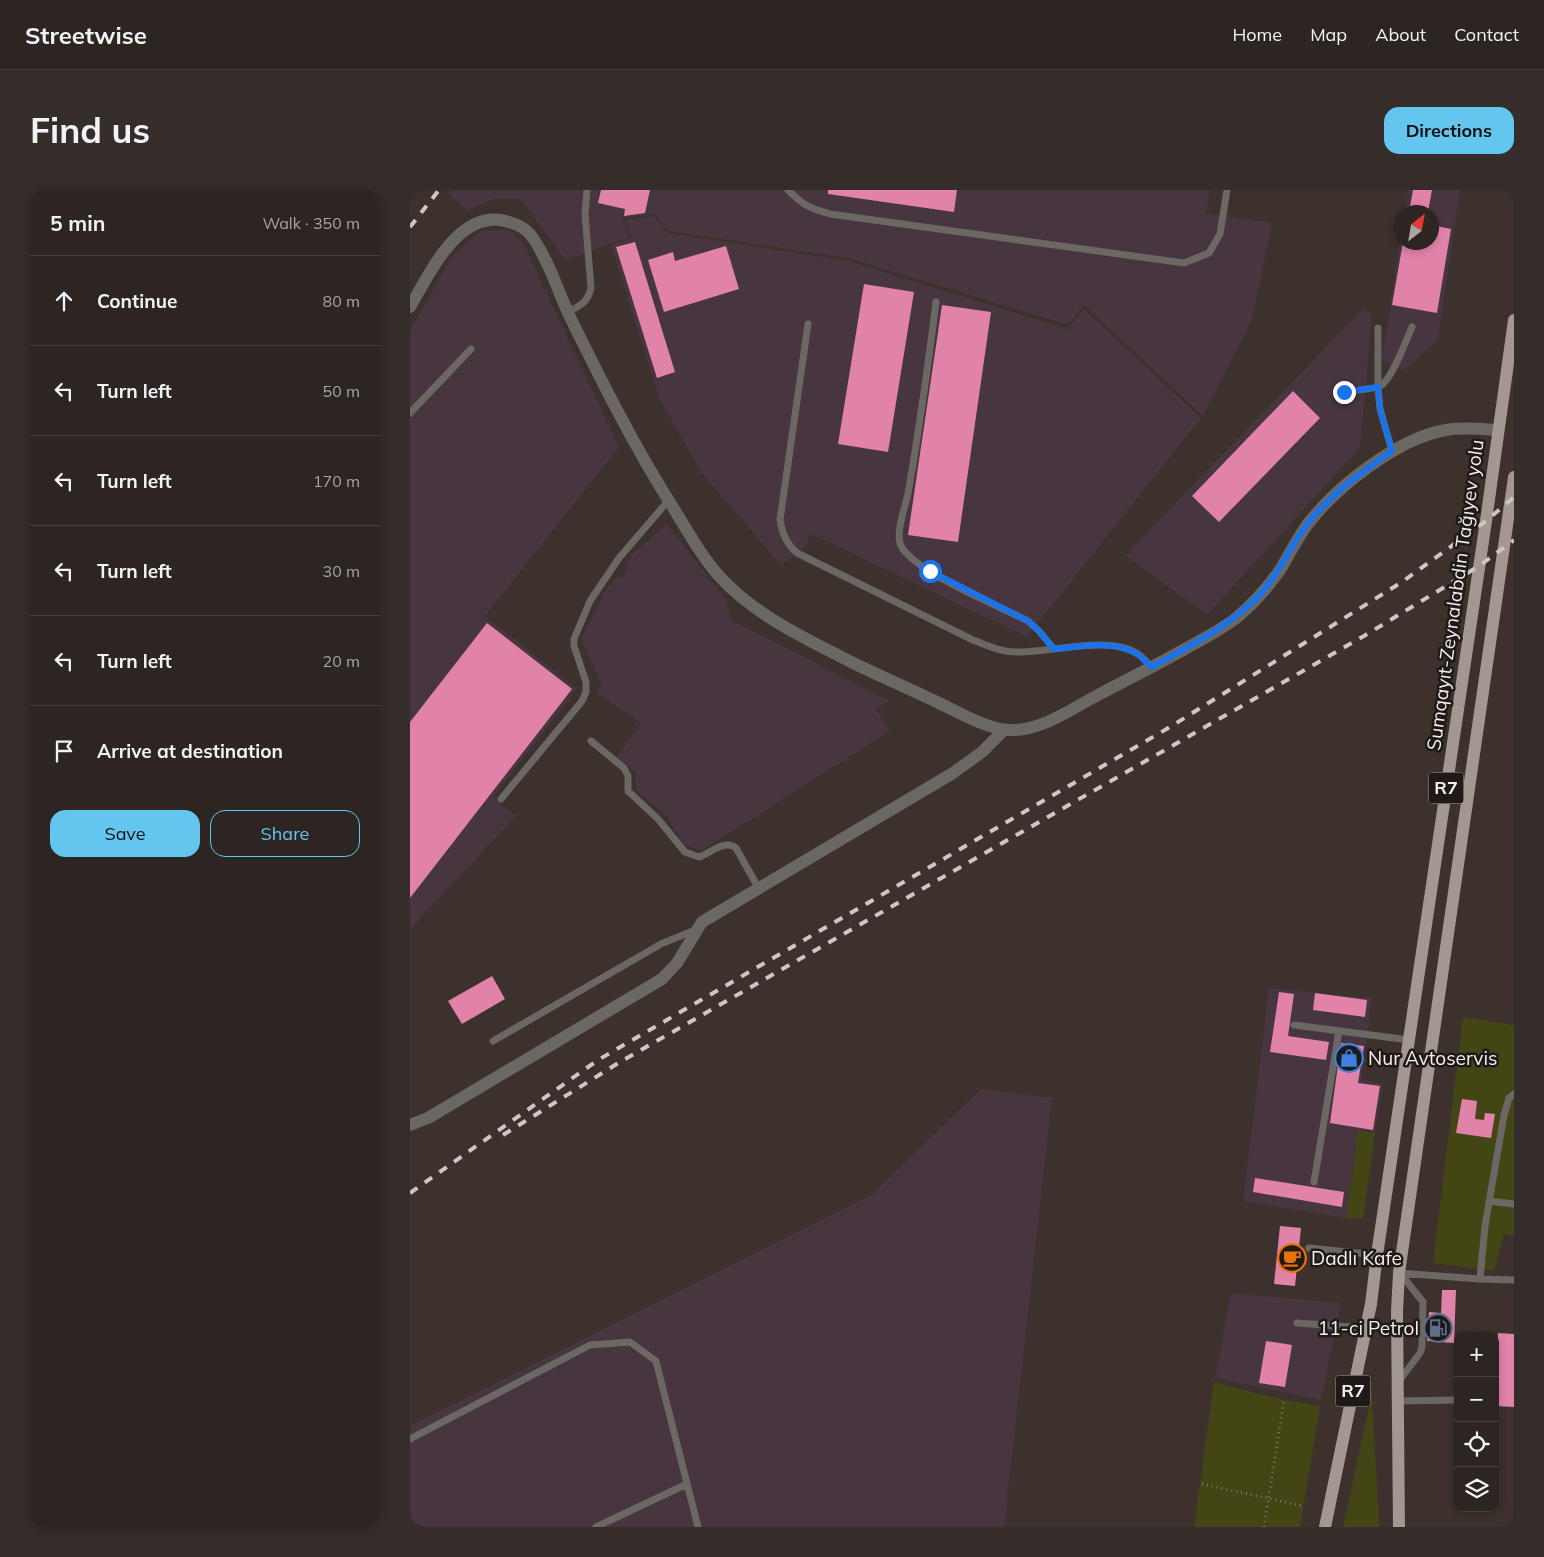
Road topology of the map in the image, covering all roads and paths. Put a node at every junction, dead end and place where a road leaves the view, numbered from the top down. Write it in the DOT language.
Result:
graph roads {
  1 [pos="588,190"];
  2 [pos="788,190"];
  3 [pos="1227,190"];
  4 [pos="936,302"];
  5 [pos="410,306"];
  6 [pos="568,312"];
  7 [pos="1514,320"];
  8 [pos="808,324"];
  9 [pos="1412,327"];
  10 [pos="1378,328"];
  11 [pos="472,349"];
  12 [pos="1378,387"];
  13 [pos="1344,392"];
  14 [pos="410,413"];
  15 [pos="1498,430"];
  16 [pos="1392,451"];
  17 [pos="1514,477"];
  18 [pos="668,501"];
  19 [pos="1054,649"];
  20 [pos="1152,667"];
  21 [pos="1004,730"];
  22 [pos="591,741"];
  23 [pos="501,799"];
  24 [pos="759,889"];
  25 [pos="695,930"];
  26 [pos="1294,1025"];
  27 [pos="1339,1031"];
  28 [pos="493,1040"];
  29 [pos="1409,1040"];
  30 [pos="1514,1094"];
  31 [pos="410,1125"];
  32 [pos="1314,1182"];
  33 [pos="1489,1201"];
  34 [pos="1514,1204"];
  35 [pos="1309,1248"];
  36 [pos="1377,1255"];
  37 [pos="1400,1273"];
  38 [pos="1480,1279"];
  39 [pos="1514,1280"];
  40 [pos="1298,1323"];
  41 [pos="1366,1328"];
  42 [pos="1398,1382"];
  43 [pos="1284,1400"];
  44 [pos="1454,1400"];
  45 [pos="1398,1401"];
  46 [pos="410,1439"];
  47 [pos="687,1484"];
  48 [pos="1202,1484"];
  49 [pos="1268,1500"];
  50 [pos="1303,1506"];
  51 [pos="596,1527"];
  52 [pos="698,1527"];
  53 [pos="1264,1527"];
  54 [pos="1325,1527"];
  55 [pos="1399,1527"];
  1 -- 6 [label="lane"];
  2 -- 3 [label="lane"];
  4 -- 19 [label="lane"];
  5 -- 6 [label="street"];
  6 -- 18 [label="street"];
  7 -- 15 [label="main road, Sumqayıt-Zeynalabdin Tağıyev yolu / R7"];
  8 -- 19 [label="lane"];
  9 -- 12 [label="lane"];
  10 -- 12 [label="lane"];
  11 -- 14 [label="lane"];
  12 -- 13 [label="lane"];
  12 -- 16 [label="lane"];
  15 -- 16 [label="street"];
  15 -- 29 [label="main road, Sumqayıt-Zeynalabdin Tağıyev yolu / R7"];
  16 -- 20 [label="street"];
  17 -- 37 [label="main road, R7"];
  18 -- 21 [label="street"];
  18 -- 23 [label="lane"];
  19 -- 20 [label="lane"];
  20 -- 21 [label="street"];
  21 -- 24 [label="street"];
  22 -- 24 [label="lane"];
  24 -- 25 [label="street"];
  25 -- 28 [label="lane"];
  25 -- 31 [label="street"];
  26 -- 27 [label="lane"];
  27 -- 29 [label="lane"];
  27 -- 32 [label="lane"];
  29 -- 36 [label="main road, Sumqayıt-Zeynalabdin Tağıyev yolu / R7"];
  30 -- 33 [label="lane"];
  33 -- 34 [label="lane"];
  33 -- 38 [label="lane"];
  35 -- 36 [label="lane"];
  36 -- 41 [label="main road, Sumqayıt-Zeynalabdin Tağıyev yolu / R7"];
  37 -- 38 [label="lane"];
  37 -- 42 [label="main road, R7"];
  37 -- 42 [label="lane"];
  38 -- 39 [label="lane"];
  40 -- 41 [label="lane"];
  41 -- 54 [label="main road, Sumqayıt-Zeynalabdin Tağıyev yolu / R7"];
  42 -- 45 [label="main road, R7"];
  43 -- 49 [label="path"];
  44 -- 45 [label="lane"];
  45 -- 55 [label="main road, R7"];
  46 -- 47 [label="lane"];
  47 -- 51 [label="lane"];
  47 -- 52 [label="lane"];
  48 -- 49 [label="path"];
  49 -- 50 [label="path"];
  49 -- 53 [label="path"];
}
